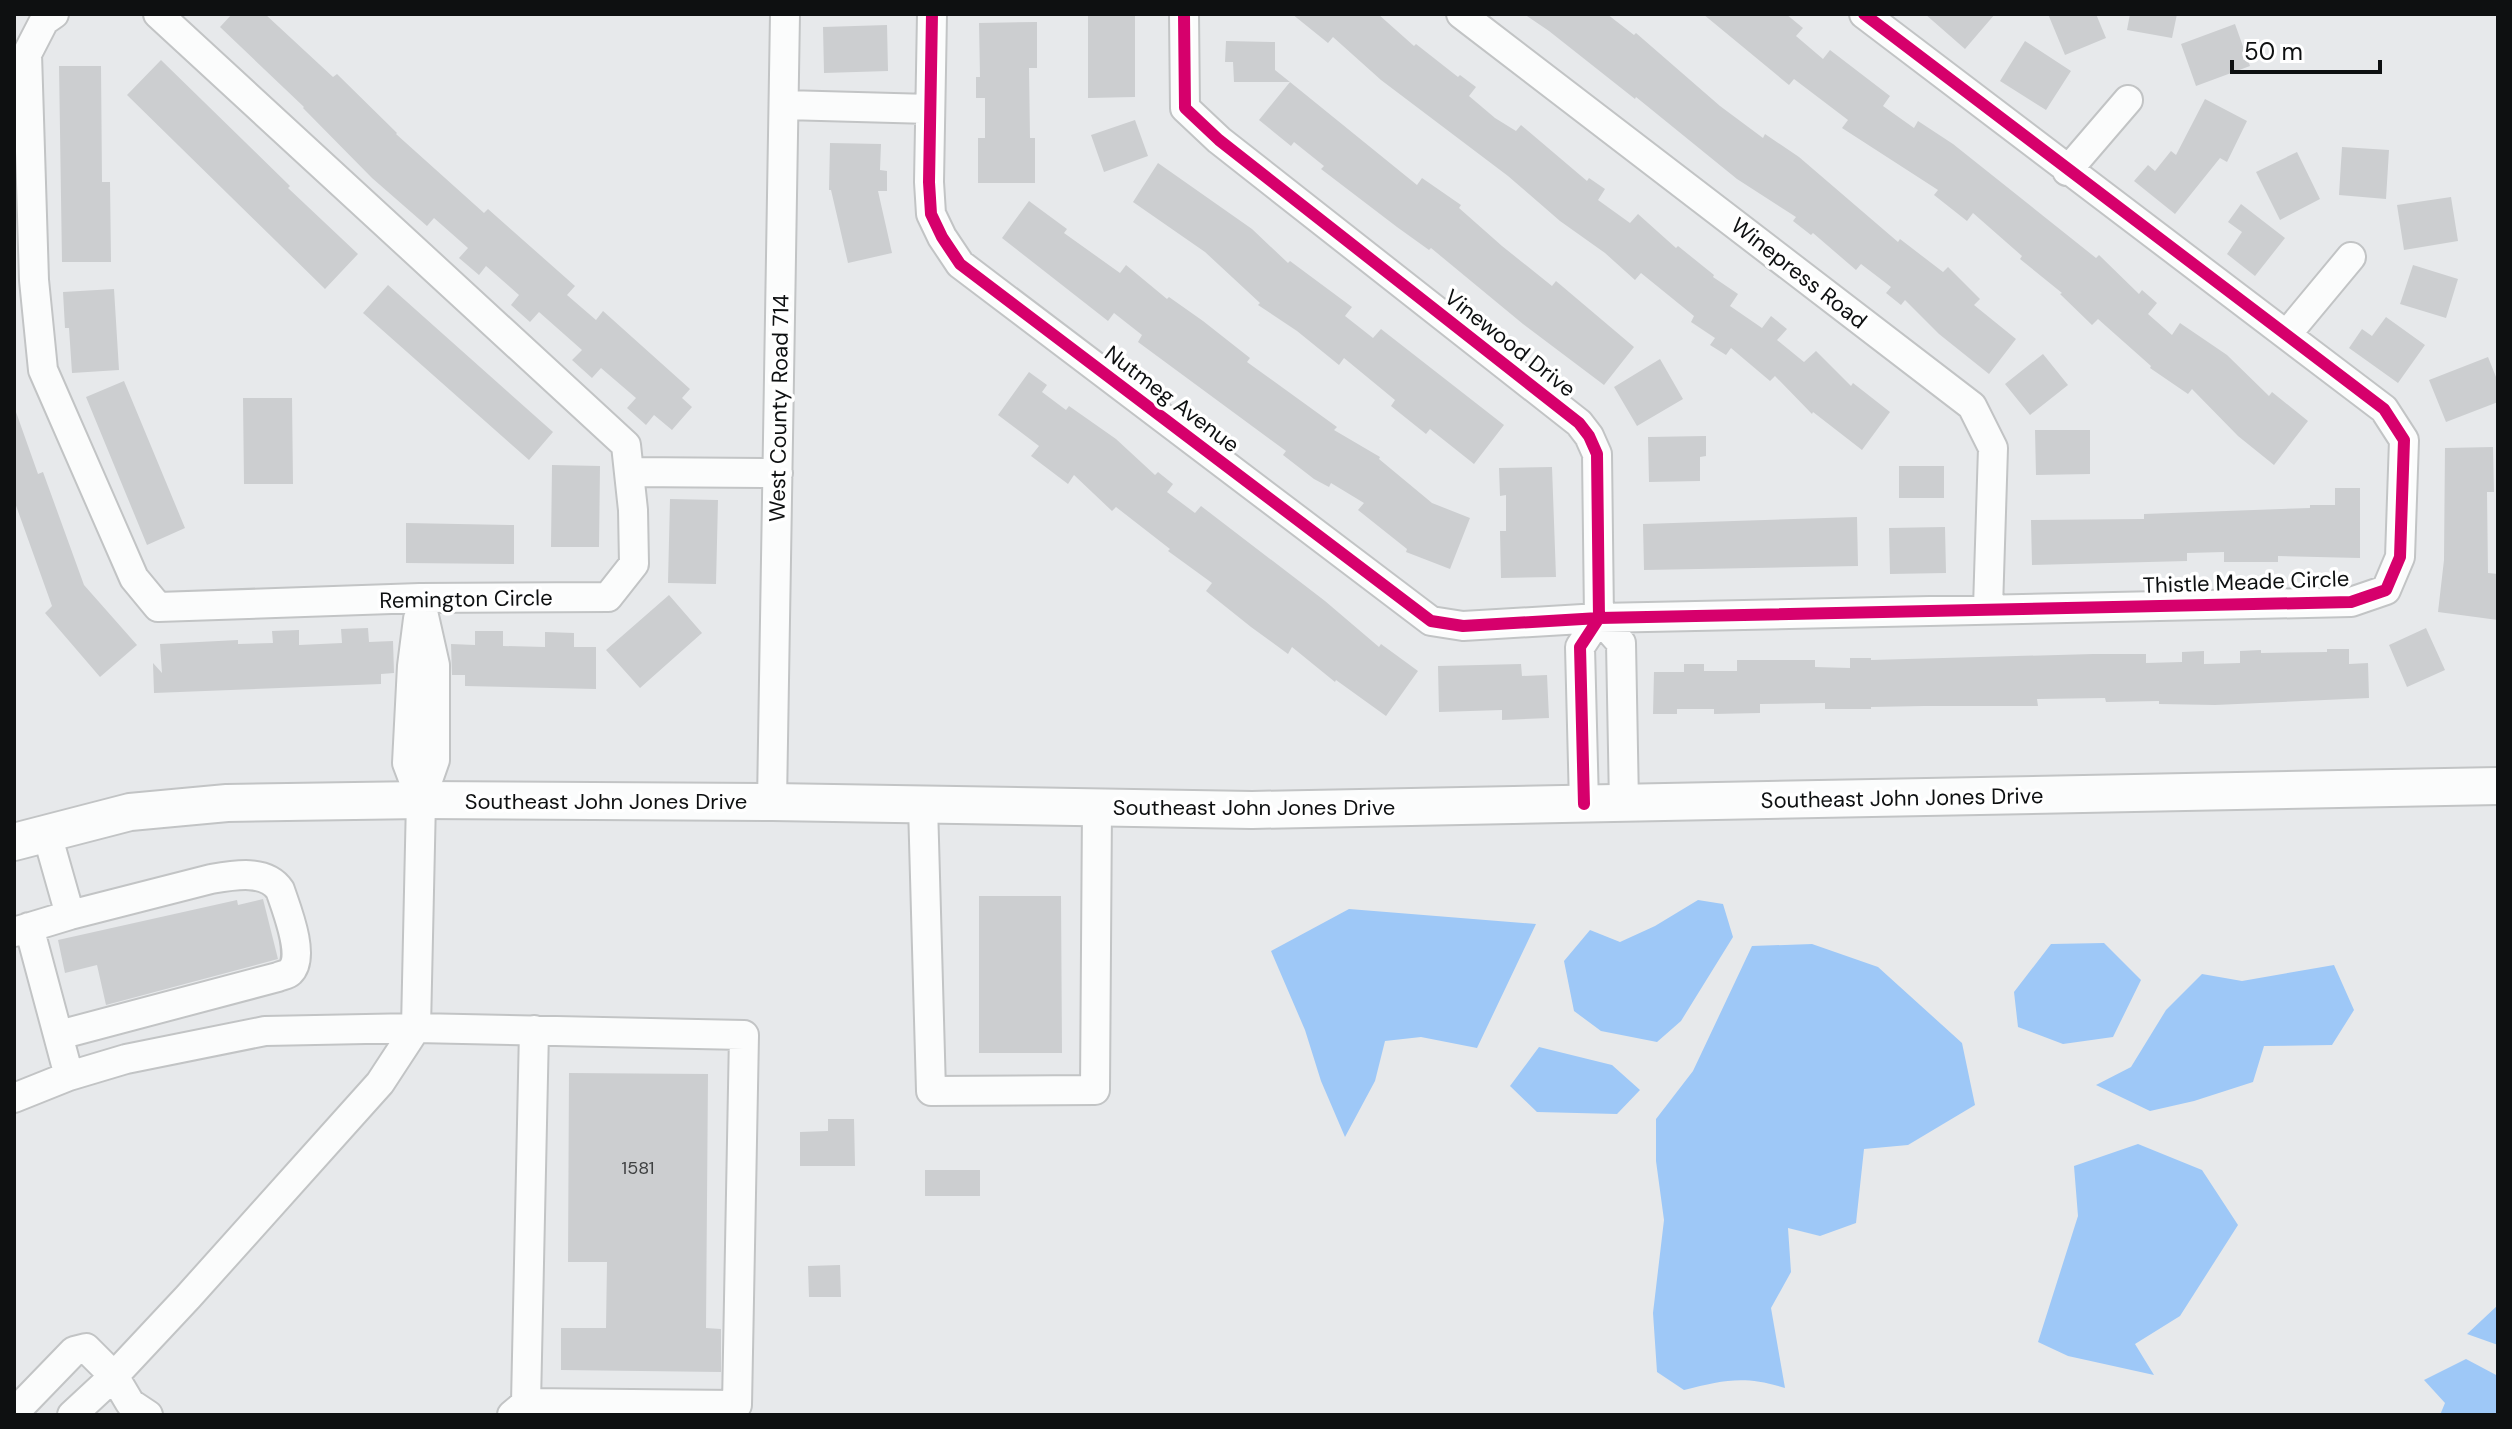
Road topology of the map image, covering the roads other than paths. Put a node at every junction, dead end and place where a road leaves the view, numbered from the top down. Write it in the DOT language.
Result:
graph roads {
  1 [pos="54,14"];
  2 [pos="158,14"];
  3 [pos="785,14"];
  4 [pos="932,14"];
  5 [pos="1184,14"];
  6 [pos="1461,14"];
  7 [pos="1864,14"];
  8 [pos="2128,100"];
  9 [pos="785,105"];
  10 [pos="930,109"];
  11 [pos="2067,171"];
  12 [pos="2351,257"];
  13 [pos="2287,334"];
  14 [pos="629,472"];
  15 [pos="778,473"];
  16 [pos="420,598"];
  17 [pos="1988,608"];
  18 [pos="1599,618"];
  19 [pos="2498,786"];
  20 [pos="421,800"];
  21 [pos="772,802"];
  22 [pos="1624,803"];
  23 [pos="1584,804"];
  24 [pos="923,805"];
  25 [pos="1097,807"];
  26 [pos="30,838"];
  27 [pos="70,915"];
  28 [pos="21,929"];
  29 [pos="416,1028"];
  30 [pos="534,1030"];
  31 [pos="59,1035"];
  32 [pos="69,1076"];
  33 [pos="14,1098"];
  34 [pos="114,1376"];
  35 [pos="519,1409"];
  36 [pos="640,1410"];
  37 [pos="737,1410"];
  38 [pos="14,1413"];
  39 [pos="145,1414"];
  40 [pos="72,1415"];
  1 -- 16 [label="street, Remington Circle"];
  2 -- 14 [label="street, Remington Circle"];
  3 -- 9 [label="street, West County Road 714"];
  4 -- 10 [label="street, Nutmeg Avenue"];
  5 -- 18 [label="street, Vinewood Drive"];
  6 -- 17 [label="street, Winepress Road"];
  7 -- 11 [label="street, Thistle Meade Circle"];
  8 -- 11 [label="street"];
  9 -- 10 [label="street"];
  9 -- 15 [label="street, West County Road 714"];
  10 -- 18 [label="street, Nutmeg Avenue"];
  11 -- 13 [label="street, Thistle Meade Circle"];
  12 -- 13 [label="street"];
  13 -- 17 [label="street, Thistle Meade Circle"];
  14 -- 15 [label="street"];
  14 -- 16 [label="street, Remington Circle"];
  15 -- 21 [label="street, West County Road 714"];
  16 -- 20 [label="street"];
  17 -- 18 [label="street, Thistle Meade Circle"];
  18 -- 22 [label="street"];
  18 -- 23 [label="street, Vinewood Drive"];
  19 -- 22 [label="main road, Southeast John Jones Drive"];
  20 -- 21 [label="main road, Southeast John Jones Drive"];
  20 -- 26 [label="main road, Southeast John Jones Drive"];
  20 -- 29 [label="street"];
  21 -- 24 [label="main road, Southeast John Jones Drive"];
  22 -- 23 [label="main road, Southeast John Jones Drive"];
  23 -- 25 [label="main road, Southeast John Jones Drive"];
  24 -- 25 [label="main road, Southeast John Jones Drive"];
  24 -- 25 [label="street"];
  26 -- 27 [label="street"];
  27 -- 28 [label="street"];
  27 -- 31 [label="street"];
  28 -- 31 [label="street"];
  29 -- 30 [label="street"];
  29 -- 32 [label="street"];
  29 -- 34 [label="street"];
  30 -- 35 [label="street"];
  30 -- 37 [label="street"];
  31 -- 32 [label="street"];
  32 -- 33 [label="street"];
  34 -- 38 [label="street"];
  34 -- 39 [label="street"];
  34 -- 40 [label="street"];
  35 -- 36 [label="street"];
  36 -- 37 [label="street"];
}
